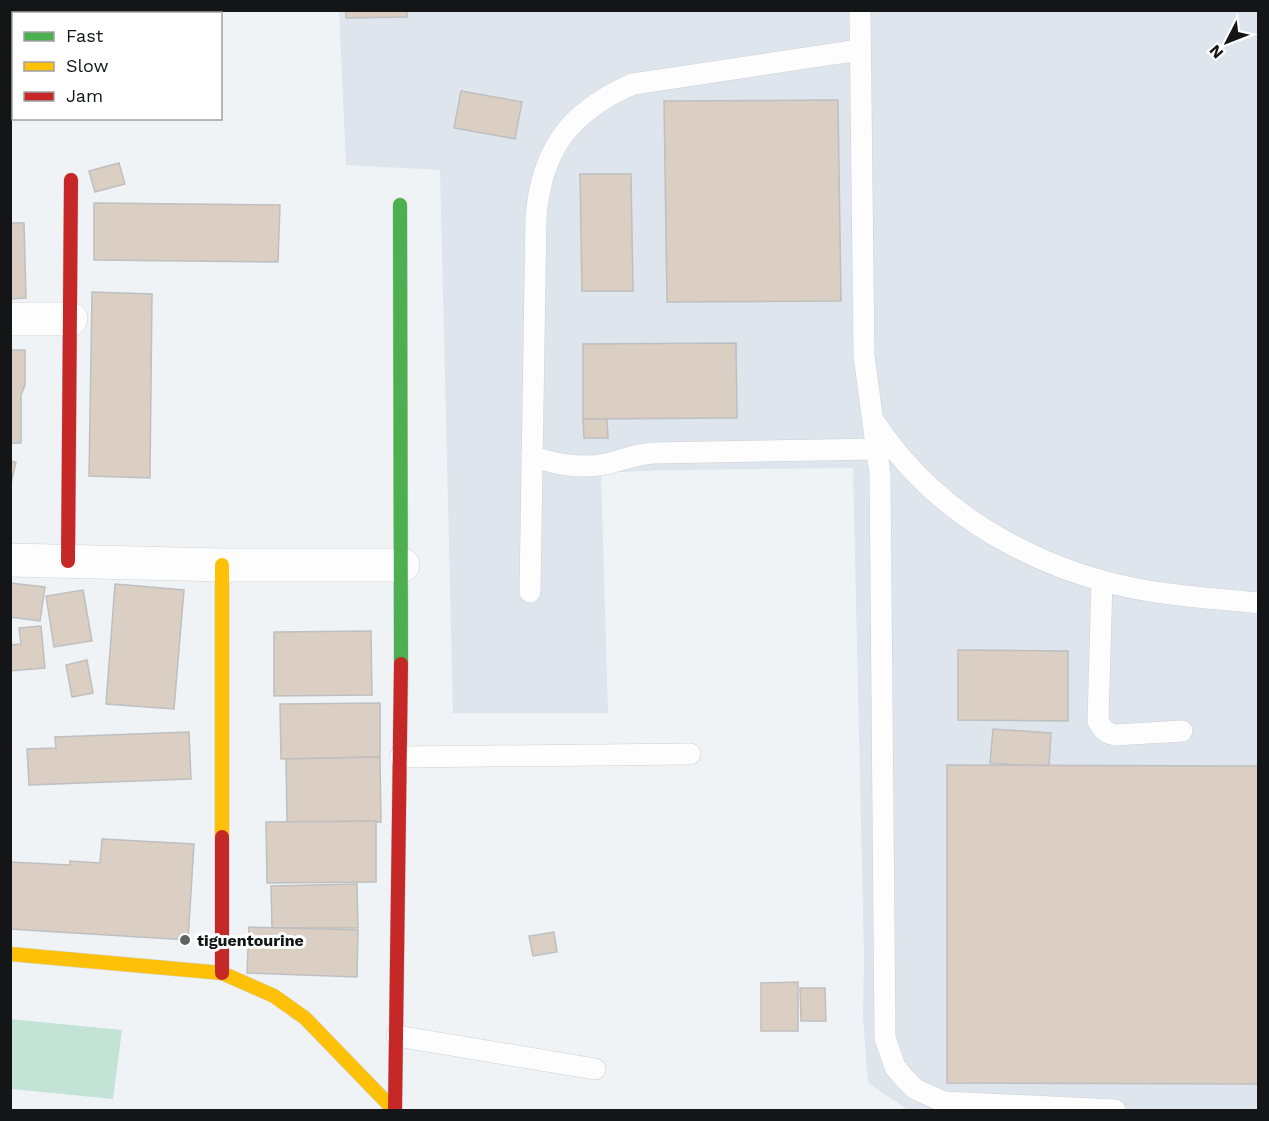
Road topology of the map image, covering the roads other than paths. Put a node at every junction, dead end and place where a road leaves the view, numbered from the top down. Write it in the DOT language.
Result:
graph roads {
  1 [pos="860,10"];
  2 [pos="859,50"];
  3 [pos="70,180"];
  4 [pos="400,205"];
  5 [pos="10,319"];
  6 [pos="71,319"];
  7 [pos="873,422"];
  8 [pos="877,449"];
  9 [pos="531,456"];
  10 [pos="10,560"];
  11 [pos="68,561"];
  12 [pos="222,565"];
  13 [pos="403,565"];
  14 [pos="1102,581"];
  15 [pos="530,592"];
  16 [pos="1258,603"];
  17 [pos="1182,731"];
  18 [pos="690,754"];
  19 [pos="400,757"];
  20 [pos="10,954"];
  21 [pos="222,972"];
  22 [pos="397,1036"];
  23 [pos="595,1069"];
  24 [pos="394,1110"];
  25 [pos="1115,1110"];
  1 -- 2 [label="lane"];
  2 -- 7 [label="lane"];
  2 -- 9 [label="lane"];
  3 -- 6 [label="street"];
  4 -- 13 [label="street"];
  5 -- 6 [label="street"];
  6 -- 11 [label="street"];
  7 -- 8 [label="lane"];
  7 -- 14 [label="lane"];
  8 -- 9 [label="lane"];
  8 -- 25 [label="lane"];
  9 -- 15 [label="lane"];
  10 -- 11 [label="street"];
  11 -- 12 [label="street"];
  12 -- 13 [label="street"];
  12 -- 21 [label="street"];
  13 -- 19 [label="street"];
  14 -- 16 [label="lane"];
  14 -- 17 [label="lane"];
  18 -- 19 [label="lane"];
  19 -- 22 [label="street"];
  20 -- 21 [label="street"];
  21 -- 24 [label="street"];
  22 -- 23 [label="lane"];
  22 -- 24 [label="street"];
}
